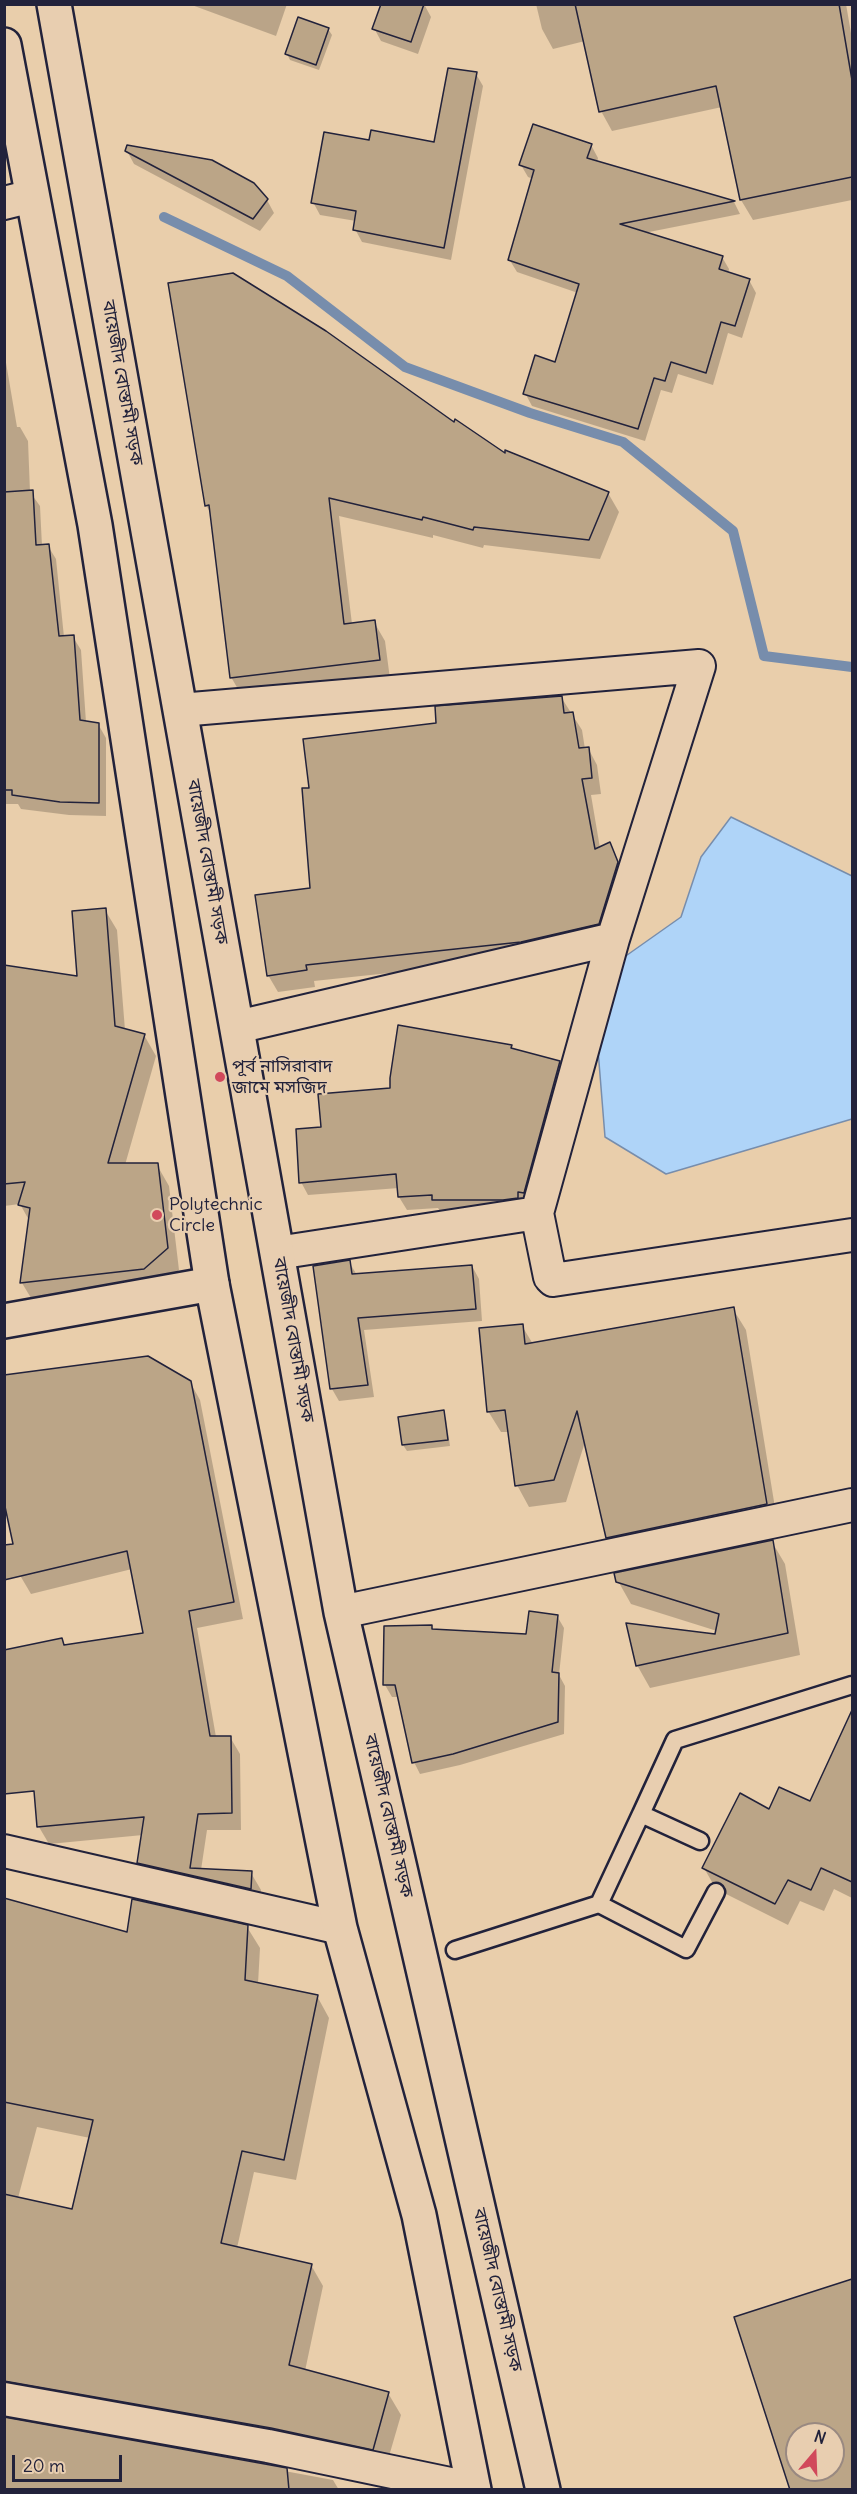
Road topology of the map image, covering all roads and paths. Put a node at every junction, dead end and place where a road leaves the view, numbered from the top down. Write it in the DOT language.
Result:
graph roads {
  1 [pos="54,4"];
  2 [pos="4,45"];
  3 [pos="18,200"];
  4 [pos="180,710"];
  5 [pos="613,939"];
  6 [pos="237,1028"];
  7 [pos="537,1213"];
  8 [pos="852,1235"];
  9 [pos="278,1253"];
  10 [pos="212,1284"];
  11 [pos="4,1321"];
  12 [pos="852,1504"];
  13 [pos="341,1612"];
  14 [pos="852,1685"];
  15 [pos="641,1814"];
  16 [pos="700,1841"];
  17 [pos="4,1851"];
  18 [pos="716,1892"];
  19 [pos="599,1904"];
  20 [pos="340,1928"];
  21 [pos="455,1950"];
  22 [pos="4,2399"];
  23 [pos="474,2489"];
  24 [pos="543,2490"];
  1 -- 4 [label="main road, বায়েজীদ বোস্তামী সড়ক"];
  2 -- 3 [label="main road"];
  3 -- 10 [label="main road"];
  4 -- 5 [label="street"];
  4 -- 6 [label="main road, বায়েজীদ বোস্তামী সড়ক"];
  5 -- 6 [label="street"];
  5 -- 7 [label="street"];
  6 -- 9 [label="main road, বায়েজীদ বোস্তামী সড়ক"];
  7 -- 8 [label="street"];
  7 -- 9 [label="street"];
  9 -- 13 [label="main road, বায়েজীদ বোস্তামী সড়ক"];
  10 -- 11 [label="main road"];
  10 -- 20 [label="main road"];
  12 -- 13 [label="street"];
  13 -- 24 [label="main road, বায়েজীদ বোস্তামী সড়ক"];
  14 -- 15 [label="lane"];
  15 -- 16 [label="lane"];
  15 -- 19 [label="lane"];
  17 -- 20 [label="street"];
  18 -- 19 [label="lane"];
  19 -- 21 [label="lane"];
  20 -- 23 [label="main road"];
  22 -- 23 [label="street"];
}
